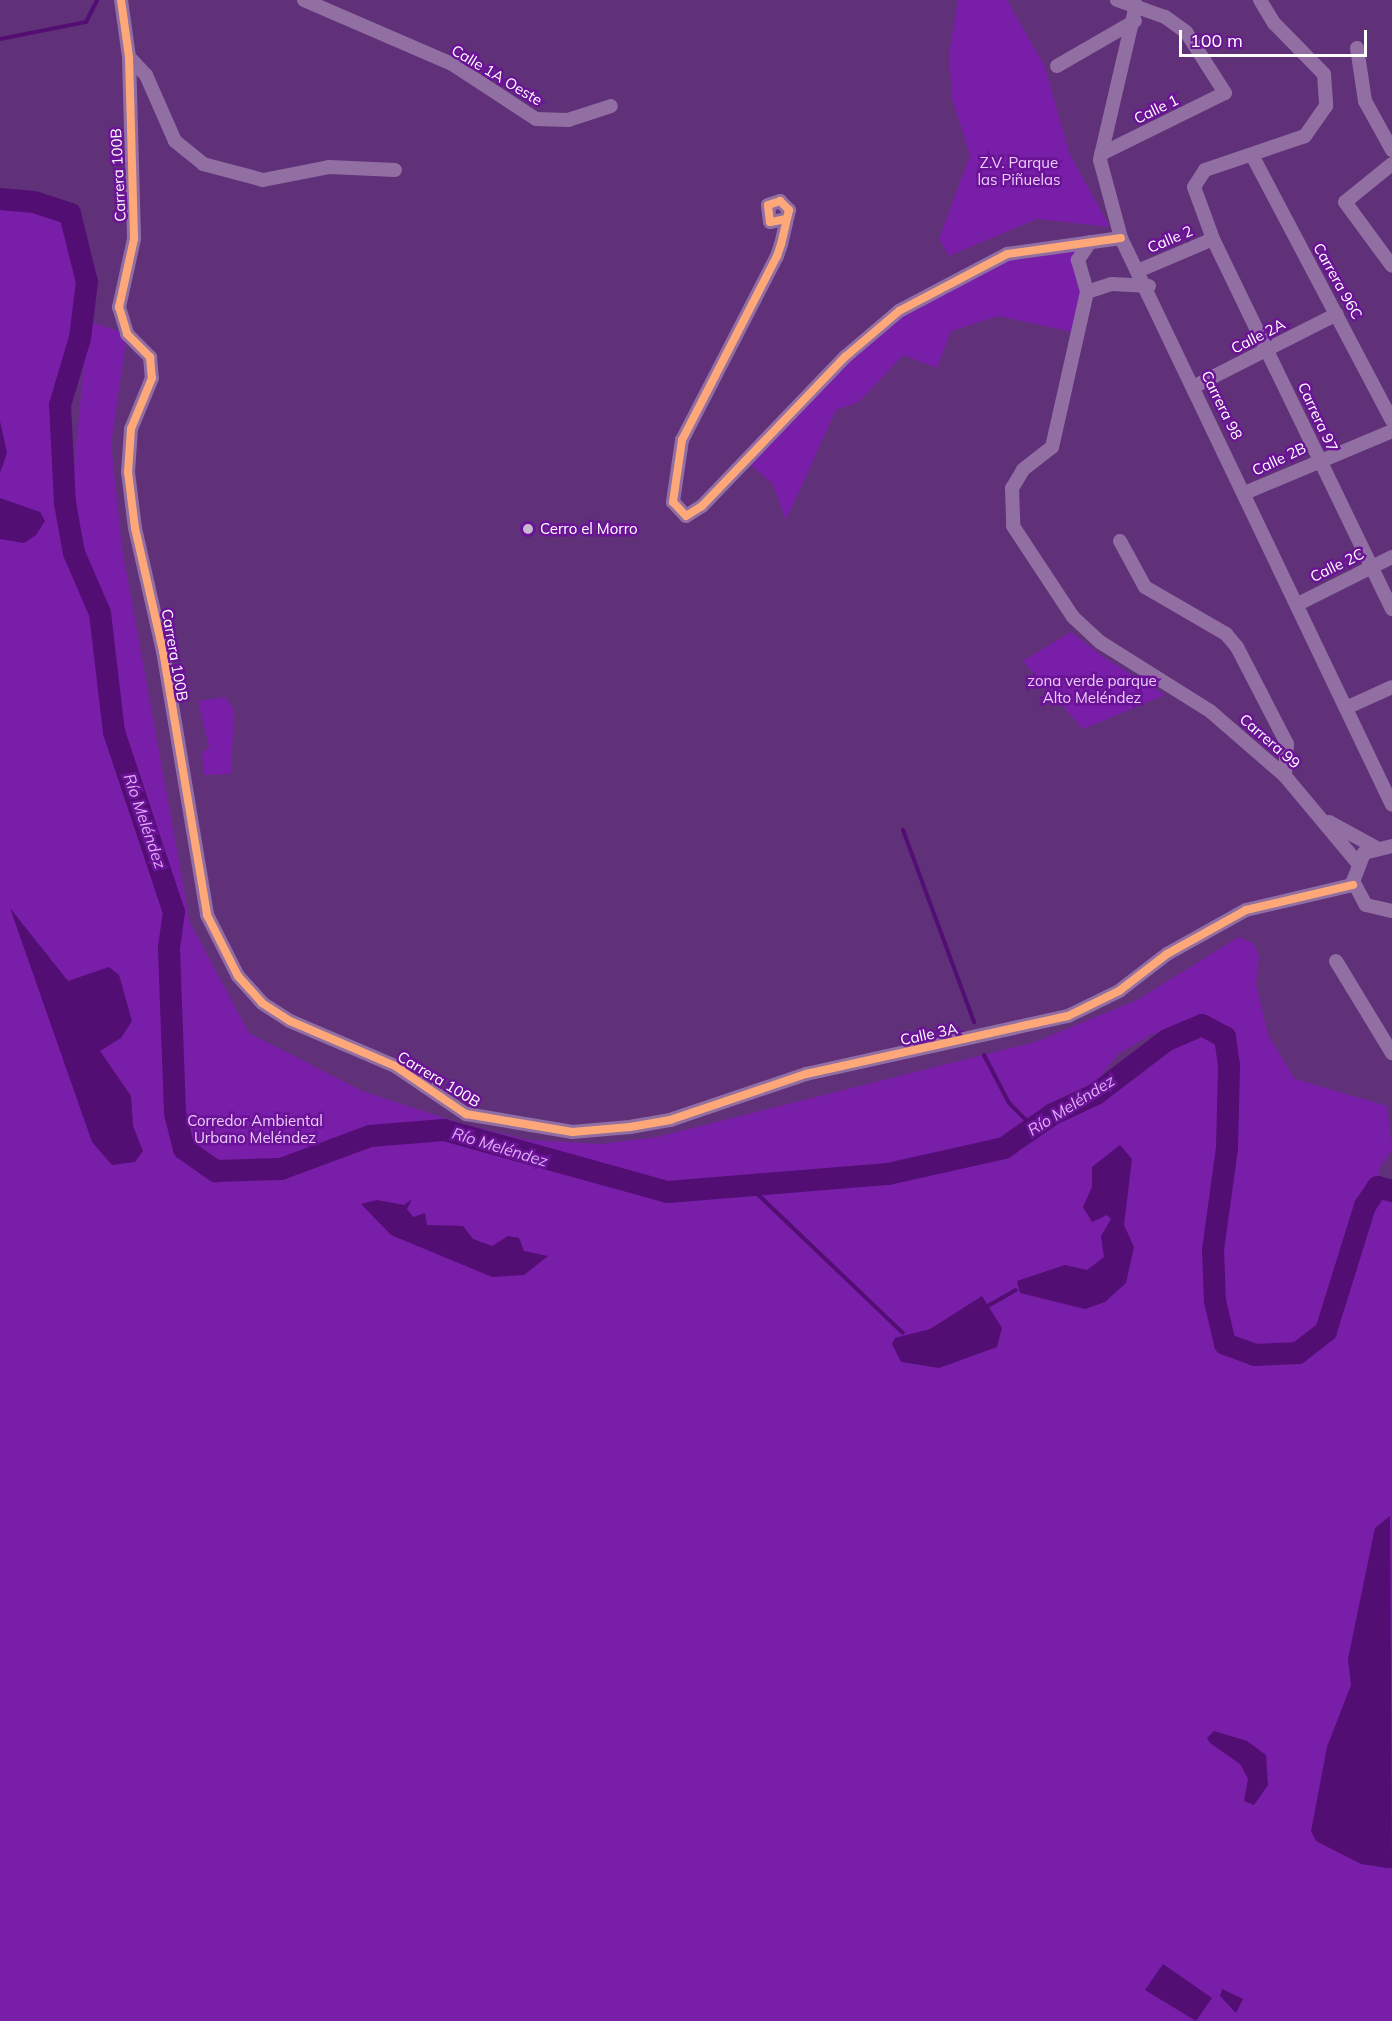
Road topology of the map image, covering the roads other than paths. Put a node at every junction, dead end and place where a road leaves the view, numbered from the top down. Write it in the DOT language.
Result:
graph roads {
  1 [pos="121,0"];
  2 [pos="304,0"];
  3 [pos="1117,0"];
  4 [pos="1260,0"];
  5 [pos="1136,5"];
  6 [pos="1136,21"];
  7 [pos="1357,48"];
  8 [pos="129,57"];
  9 [pos="1058,66"];
  10 [pos="611,106"];
  11 [pos="1392,150"];
  12 [pos="1101,154"];
  13 [pos="1253,157"];
  14 [pos="1392,164"];
  15 [pos="395,170"];
  16 [pos="786,219"];
  17 [pos="1121,238"];
  18 [pos="1213,239"];
  19 [pos="1090,242"];
  20 [pos="1064,243"];
  21 [pos="1078,260"];
  22 [pos="1392,267"];
  23 [pos="1140,270"];
  24 [pos="1149,286"];
  25 [pos="1087,292"];
  26 [pos="1337,314"];
  27 [pos="1269,349"];
  28 [pos="1193,387"];
  29 [pos="1392,421"];
  30 [pos="1392,431"];
  31 [pos="1319,458"];
  32 [pos="1247,492"];
  33 [pos="1120,541"];
  34 [pos="1392,557"];
  35 [pos="1372,566"];
  36 [pos="1298,604"];
  37 [pos="1392,609"];
  38 [pos="1392,687"];
  39 [pos="1348,707"];
  40 [pos="1286,776"];
  41 [pos="1392,805"];
  42 [pos="1329,822"];
  43 [pos="1391,842"];
  44 [pos="1375,847"];
  45 [pos="1357,862"];
  46 [pos="1353,885"];
  47 [pos="1386,911"];
  48 [pos="1392,923"];
  49 [pos="1336,961"];
  50 [pos="1392,1053"];
  51 [pos="486,1121"];
  1 -- 8 [label="street, Carrera 100B"];
  2 -- 10 [label="street, Calle 1A Oeste"];
  3 -- 5 [label="street"];
  4 -- 13 [label="street"];
  5 -- 6 [label="street, Carrera 98"];
  5 -- 12 [label="street, Calle 1"];
  6 -- 9 [label="street"];
  6 -- 12 [label="street, Carrera 98"];
  7 -- 11 [label="street"];
  8 -- 15 [label="street"];
  8 -- 51 [label="street, Carrera 100B"];
  12 -- 17 [label="street, Carrera 98"];
  13 -- 18 [label="street, Carrera 97"];
  13 -- 26 [label="street, Carrera 96C"];
  14 -- 22 [label="street"];
  16 -- 20 [label="street"];
  17 -- 19 [label="street"];
  17 -- 23 [label="street, Carrera 98"];
  18 -- 23 [label="street, Calle 2"];
  18 -- 27 [label="street, Carrera 97"];
  19 -- 20 [label="street"];
  19 -- 21 [label="street"];
  20 -- 21 [label="street"];
  21 -- 25 [label="street"];
  23 -- 24 [label="street, Carrera 98"];
  24 -- 25 [label="street"];
  24 -- 28 [label="street, Carrera 98"];
  25 -- 40 [label="street, Carrera 99"];
  26 -- 27 [label="street, Calle 2A"];
  26 -- 29 [label="street, Carrera 96C"];
  27 -- 28 [label="street, Calle 2A"];
  27 -- 31 [label="street, Carrera 97"];
  28 -- 32 [label="street, Carrera 98"];
  30 -- 31 [label="street, Calle 2B"];
  31 -- 32 [label="street, Calle 2B"];
  31 -- 35 [label="street, Carrera 97"];
  32 -- 36 [label="street, Carrera 98"];
  33 -- 40 [label="street"];
  34 -- 35 [label="street, Calle 2C"];
  35 -- 36 [label="street, Calle 2C"];
  35 -- 37 [label="street, Carrera 97"];
  36 -- 39 [label="street, Carrera 98"];
  38 -- 39 [label="street"];
  39 -- 41 [label="street, Carrera 98"];
  40 -- 42 [label="street, Carrera 99"];
  42 -- 44 [label="street, Carrera 99"];
  42 -- 45 [label="street, Carrera 99"];
  43 -- 44 [label="street"];
  44 -- 45 [label="street"];
  45 -- 46 [label="street"];
  46 -- 47 [label="street"];
  46 -- 51 [label="street, Calle 3A"];
  47 -- 48 [label="street"];
  49 -- 50 [label="street"];
}
